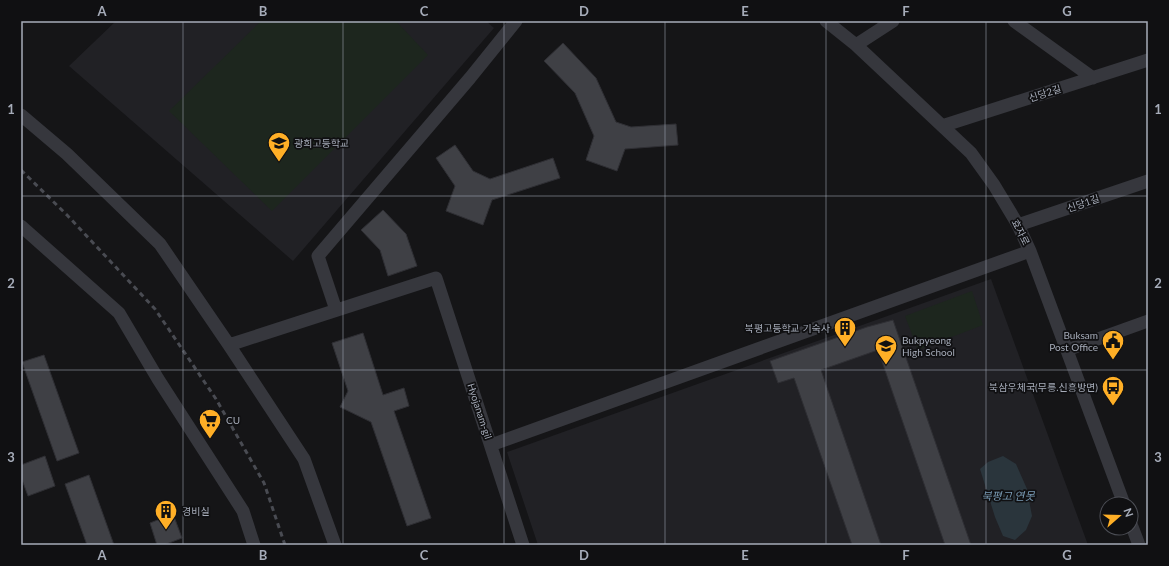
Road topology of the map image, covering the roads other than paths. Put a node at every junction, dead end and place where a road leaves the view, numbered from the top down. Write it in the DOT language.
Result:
graph roads {
  1 [pos="516,21"];
  2 [pos="826,21"];
  3 [pos="893,21"];
  4 [pos="1014,21"];
  5 [pos="856,45"];
  6 [pos="1148,60"];
  7 [pos="1093,78"];
  8 [pos="21,115"];
  9 [pos="942,126"];
  10 [pos="1148,181"];
  11 [pos="1018,225"];
  12 [pos="21,226"];
  13 [pos="1030,251"];
  14 [pos="336,310"];
  15 [pos="1148,321"];
  16 [pos="229,345"];
  17 [pos="1067,350"];
  18 [pos="491,445"];
  19 [pos="1121,496"];
  20 [pos="254,545"];
  21 [pos="335,545"];
  22 [pos="524,545"];
  1 -- 14 [label="street"];
  2 -- 5 [label="street, 효자로"];
  3 -- 5 [label="street"];
  4 -- 7 [label="street"];
  5 -- 9 [label="street, 효자로"];
  6 -- 7 [label="street, 신당2길"];
  7 -- 9 [label="street, 신당2길"];
  8 -- 16 [label="street"];
  9 -- 11 [label="street, 효자로"];
  10 -- 11 [label="street, 신당1길"];
  11 -- 13 [label="street, 효자로"];
  12 -- 20 [label="street"];
  13 -- 17 [label="street, 효자로"];
  13 -- 18 [label="street"];
  14 -- 16 [label="street"];
  14 -- 18 [label="street, Hyojanam-gil"];
  15 -- 17 [label="street"];
  16 -- 21 [label="street"];
  17 -- 19 [label="street, 효자로"];
  18 -- 22 [label="street, Hyojanam-gil"];
}
